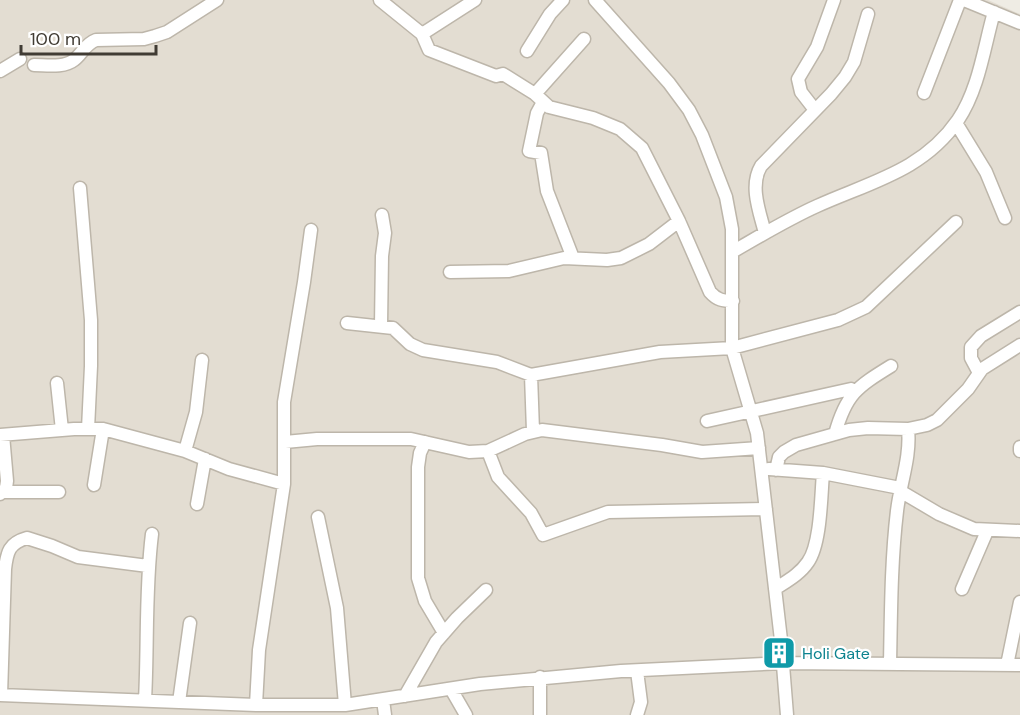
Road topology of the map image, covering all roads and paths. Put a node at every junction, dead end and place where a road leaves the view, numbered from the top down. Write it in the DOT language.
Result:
graph roads {
  1 [pos="217,0"];
  2 [pos="380,0"];
  3 [pos="475,0"];
  4 [pos="563,0"];
  5 [pos="595,0"];
  6 [pos="834,0"];
  7 [pos="962,0"];
  8 [pos="994,12"];
  9 [pos="868,14"];
  10 [pos="1020,23"];
  11 [pos="422,34"];
  12 [pos="584,39"];
  13 [pos="527,51"];
  14 [pos="20,59"];
  15 [pos="34,65"];
  16 [pos="0,71"];
  17 [pos="924,93"];
  18 [pos="539,98"];
  19 [pos="814,110"];
  20 [pos="956,123"];
  21 [pos="80,188"];
  22 [pos="382,215"];
  23 [pos="1005,218"];
  24 [pos="679,221"];
  25 [pos="956,222"];
  26 [pos="310,230"];
  27 [pos="765,233"];
  28 [pos="732,252"];
  29 [pos="573,258"];
  30 [pos="450,272"];
  31 [pos="733,301"];
  32 [pos="1020,312"];
  33 [pos="347,323"];
  34 [pos="381,326"];
  35 [pos="1020,345"];
  36 [pos="732,348"];
  37 [pos="202,360"];
  38 [pos="891,366"];
  39 [pos="979,373"];
  40 [pos="531,375"];
  41 [pos="57,383"];
  42 [pos="852,389"];
  43 [pos="751,411"];
  44 [pos="706,421"];
  45 [pos="88,429"];
  46 [pos="103,429"];
  47 [pos="908,429"];
  48 [pos="62,430"];
  49 [pos="533,431"];
  50 [pos="835,434"];
  51 [pos="1,435"];
  52 [pos="285,442"];
  53 [pos="425,442"];
  54 [pos="759,448"];
  55 [pos="185,451"];
  56 [pos="488,451"];
  57 [pos="205,459"];
  58 [pos="762,469"];
  59 [pos="776,470"];
  60 [pos="823,473"];
  61 [pos="284,484"];
  62 [pos="94,485"];
  63 [pos="900,489"];
  64 [pos="59,492"];
  65 [pos="2,493"];
  66 [pos="197,504"];
  67 [pos="766,509"];
  68 [pos="318,518"];
  69 [pos="987,531"];
  70 [pos="1020,531"];
  71 [pos="152,534"];
  72 [pos="148,566"];
  73 [pos="775,589"];
  74 [pos="962,589"];
  75 [pos="486,590"];
  76 [pos="1020,602"];
  77 [pos="190,623"];
  78 [pos="444,633"];
  79 [pos="783,663"];
  80 [pos="890,664"];
  81 [pos="1014,665"];
  82 [pos="637,671"];
  83 [pos="540,677"];
  84 [pos="451,689"];
  85 [pos="0,695"];
  86 [pos="405,696"];
  87 [pos="145,700"];
  88 [pos="383,700"];
  89 [pos="179,702"];
  90 [pos="345,705"];
  91 [pos="250,708"];
  92 [pos="385,715"];
  93 [pos="466,715"];
  94 [pos="540,715"];
  95 [pos="638,715"];
  96 [pos="787,715"];
  1 -- 15 [label="street"];
  2 -- 11 [label="street"];
  3 -- 11 [label="street"];
  4 -- 13 [label="street"];
  5 -- 28 [label="street"];
  6 -- 19 [label="street"];
  7 -- 8 [label="street"];
  7 -- 17 [label="street"];
  8 -- 10 [label="street"];
  8 -- 20 [label="street"];
  9 -- 19 [label="street"];
  11 -- 18 [label="street"];
  12 -- 18 [label="street"];
  14 -- 16 [label="street"];
  18 -- 24 [label="street"];
  18 -- 29 [label="street"];
  19 -- 27 [label="street"];
  20 -- 23 [label="street"];
  20 -- 27 [label="street"];
  21 -- 45 [label="street"];
  22 -- 34 [label="street"];
  24 -- 29 [label="street"];
  24 -- 31 [label="street"];
  25 -- 36 [label="street"];
  26 -- 52 [label="street"];
  27 -- 28 [label="street"];
  28 -- 31 [label="street"];
  29 -- 30 [label="street"];
  31 -- 36 [label="street"];
  32 -- 39 [label="street"];
  33 -- 34 [label="street"];
  34 -- 40 [label="street"];
  35 -- 39 [label="street"];
  36 -- 40 [label="street"];
  36 -- 43 [label="street"];
  37 -- 55 [label="street"];
  38 -- 50 [label="street"];
  39 -- 47 [label="street"];
  40 -- 49 [label="street"];
  41 -- 48 [label="street"];
  42 -- 43 [label="street"];
  43 -- 44 [label="street"];
  43 -- 54 [label="street"];
  45 -- 46 [label="street"];
  45 -- 48 [label="street"];
  46 -- 55 [label="street"];
  46 -- 62 [label="street"];
  47 -- 50 [label="street"];
  47 -- 63 [label="street"];
  48 -- 51 [label="street"];
  49 -- 54 [label="street"];
  49 -- 56 [label="street"];
  50 -- 59 [label="street"];
  51 -- 65 [label="street"];
  52 -- 53 [label="street"];
  52 -- 61 [label="street"];
  53 -- 56 [label="street"];
  53 -- 78 [label="street"];
  54 -- 58 [label="street"];
  55 -- 57 [label="street"];
  56 -- 67 [label="street"];
  57 -- 61 [label="street"];
  57 -- 66 [label="street"];
  58 -- 59 [label="street"];
  58 -- 67 [label="street"];
  59 -- 60 [label="street"];
  60 -- 63 [label="street"];
  60 -- 73 [label="street"];
  61 -- 91 [label="street"];
  63 -- 69 [label="street"];
  63 -- 80 [label="street"];
  64 -- 65 [label="street"];
  67 -- 73 [label="street"];
  68 -- 90 [label="street"];
  69 -- 70 [label="street"];
  69 -- 74 [label="street"];
  71 -- 72 [label="street"];
  72 -- 85 [label="street"];
  72 -- 87 [label="street"];
  73 -- 79 [label="street"];
  75 -- 78 [label="street"];
  76 -- 81 [label="street"];
  77 -- 89 [label="street"];
  78 -- 86 [label="street"];
  79 -- 80 [label="street"];
  79 -- 82 [label="street"];
  79 -- 96 [label="street"];
  80 -- 81 [label="street"];
  82 -- 83 [label="street"];
  82 -- 95 [label="street"];
  83 -- 84 [label="street"];
  83 -- 94 [label="street"];
  84 -- 86 [label="street"];
  84 -- 93 [label="street"];
  85 -- 87 [label="street"];
  86 -- 88 [label="street"];
  87 -- 89 [label="street"];
  88 -- 90 [label="street"];
  88 -- 92 [label="street"];
  89 -- 91 [label="street"];
  90 -- 91 [label="street"];
}
